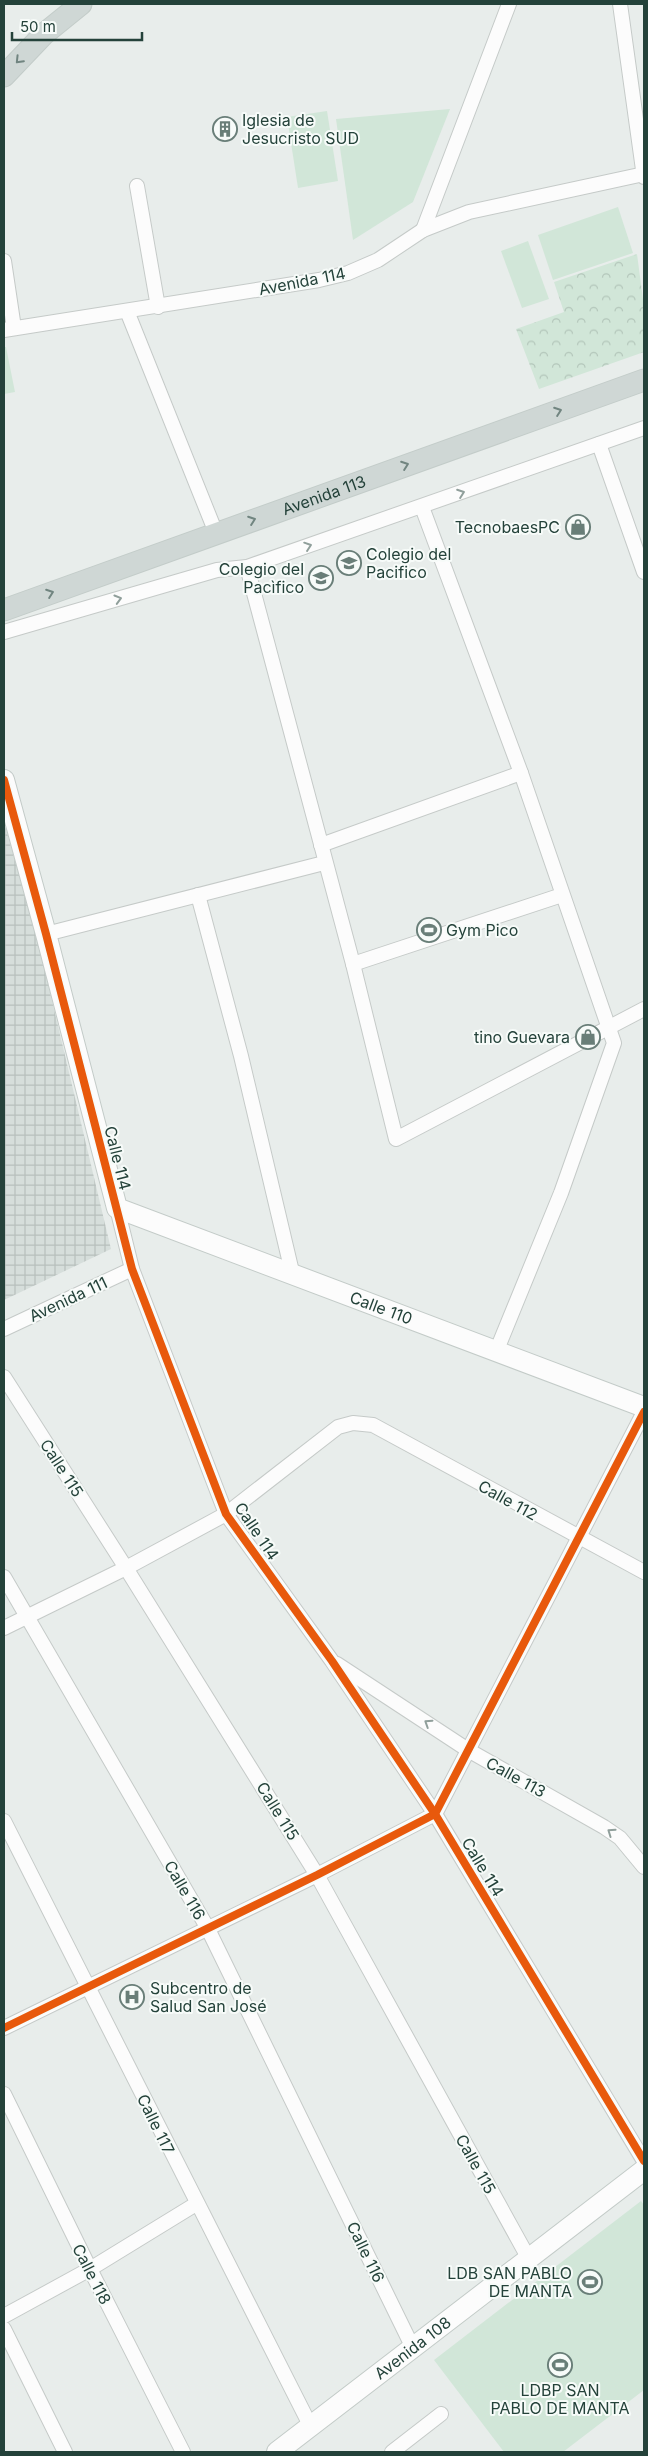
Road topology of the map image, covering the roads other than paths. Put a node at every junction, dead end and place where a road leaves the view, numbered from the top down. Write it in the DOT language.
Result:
graph roads {
  1 [pos="81,4"];
  2 [pos="509,4"];
  3 [pos="620,4"];
  4 [pos="4,76"];
  5 [pos="644,175"];
  6 [pos="136,186"];
  7 [pos="423,230"];
  8 [pos="4,261"];
  9 [pos="158,306"];
  10 [pos="127,311"];
  11 [pos="9,329"];
  12 [pos="644,380"];
  13 [pos="644,428"];
  14 [pos="599,444"];
  15 [pos="422,507"];
  16 [pos="216,532"];
  17 [pos="247,567"];
  18 [pos="644,572"];
  19 [pos="4,610"];
  20 [pos="4,632"];
  21 [pos="521,773"];
  22 [pos="4,780"];
  23 [pos="320,845"];
  24 [pos="324,863"];
  25 [pos="198,895"];
  26 [pos="562,895"];
  27 [pos="46,934"];
  28 [pos="353,964"];
  29 [pos="644,1009"];
  30 [pos="610,1027"];
  31 [pos="117,1208"];
  32 [pos="132,1269"];
  33 [pos="293,1276"];
  34 [pos="4,1329"];
  35 [pos="496,1352"];
  36 [pos="4,1377"];
  37 [pos="644,1407"];
  38 [pos="644,1412"];
  39 [pos="226,1514"];
  40 [pos="579,1539"];
  41 [pos="126,1568"];
  42 [pos="644,1572"];
  43 [pos="4,1577"];
  44 [pos="27,1617"];
  45 [pos="4,1628"];
  46 [pos="332,1661"];
  47 [pos="468,1750"];
  48 [pos="435,1814"];
  49 [pos="4,1821"];
  50 [pos="644,1867"];
  51 [pos="317,1875"];
  52 [pos="207,1928"];
  53 [pos="89,1988"];
  54 [pos="4,2028"];
  55 [pos="4,2094"];
  56 [pos="644,2161"];
  57 [pos="644,2170"];
  58 [pos="196,2204"];
  59 [pos="529,2259"];
  60 [pos="90,2269"];
  61 [pos="4,2316"];
  62 [pos="4,2330"];
  63 [pos="413,2348"];
  64 [pos="441,2414"];
  65 [pos="311,2427"];
  66 [pos="65,2452"];
  67 [pos="184,2452"];
  68 [pos="277,2452"];
  69 [pos="392,2452"];
  1 -- 4 [label="main road, one-way"];
  2 -- 7 [label="street"];
  3 -- 5 [label="street"];
  5 -- 7 [label="street, Avenida 114"];
  6 -- 9 [label="street"];
  7 -- 9 [label="street, Avenida 114"];
  8 -- 11 [label="street"];
  9 -- 10 [label="street, Avenida 114"];
  10 -- 11 [label="street, Avenida 114"];
  10 -- 16 [label="street"];
  16 -- 12 [label="main road, Avenida 113, one-way"];
  13 -- 14 [label="street"];
  15 -- 14 [label="street, one-way"];
  14 -- 18 [label="street"];
  17 -- 15 [label="street, one-way"];
  15 -- 21 [label="street"];
  19 -- 16 [label="main road, Avenida 113, one-way"];
  20 -- 17 [label="street, one-way"];
  17 -- 23 [label="street"];
  21 -- 23 [label="street"];
  21 -- 26 [label="street"];
  22 -- 27 [label="street, Calle 114"];
  23 -- 24 [label="street"];
  24 -- 25 [label="street"];
  24 -- 28 [label="street"];
  25 -- 27 [label="street"];
  25 -- 33 [label="street"];
  26 -- 28 [label="street"];
  26 -- 30 [label="street"];
  27 -- 31 [label="street, Calle 114"];
  28 -- 30 [label="street"];
  29 -- 30 [label="street"];
  30 -- 35 [label="street"];
  31 -- 32 [label="street, Calle 114"];
  31 -- 33 [label="street, Calle 110"];
  32 -- 34 [label="street, Avenida 111"];
  32 -- 39 [label="street, Calle 114"];
  33 -- 35 [label="street, Calle 110"];
  35 -- 37 [label="street, Calle 110"];
  36 -- 41 [label="street, Calle 115"];
  38 -- 40 [label="street"];
  39 -- 40 [label="street, Calle 112"];
  39 -- 41 [label="street"];
  39 -- 46 [label="street, Calle 114"];
  40 -- 42 [label="street, Calle 112"];
  40 -- 47 [label="street"];
  41 -- 44 [label="street"];
  41 -- 51 [label="street, Calle 115"];
  43 -- 44 [label="street, Calle 116"];
  44 -- 45 [label="street"];
  44 -- 52 [label="street, Calle 116"];
  47 -- 46 [label="street, Calle 113, one-way"];
  46 -- 48 [label="street, Calle 114"];
  47 -- 48 [label="street"];
  50 -- 47 [label="street, Calle 113, one-way"];
  48 -- 51 [label="street"];
  48 -- 56 [label="street, Calle 114"];
  49 -- 53 [label="street, Calle 117"];
  51 -- 52 [label="street"];
  51 -- 59 [label="street, Calle 115"];
  52 -- 53 [label="street"];
  52 -- 63 [label="street, Calle 116"];
  53 -- 54 [label="street"];
  53 -- 58 [label="street, Calle 117"];
  55 -- 60 [label="street, Calle 118"];
  57 -- 59 [label="street, Avenida 108"];
  58 -- 60 [label="street"];
  58 -- 65 [label="street, Calle 117"];
  59 -- 63 [label="street, Avenida 108"];
  60 -- 61 [label="street"];
  60 -- 67 [label="street, Calle 118"];
  62 -- 66 [label="street"];
  63 -- 65 [label="street, Avenida 108"];
  64 -- 69 [label="street"];
  65 -- 68 [label="street, Avenida 108"];
}
